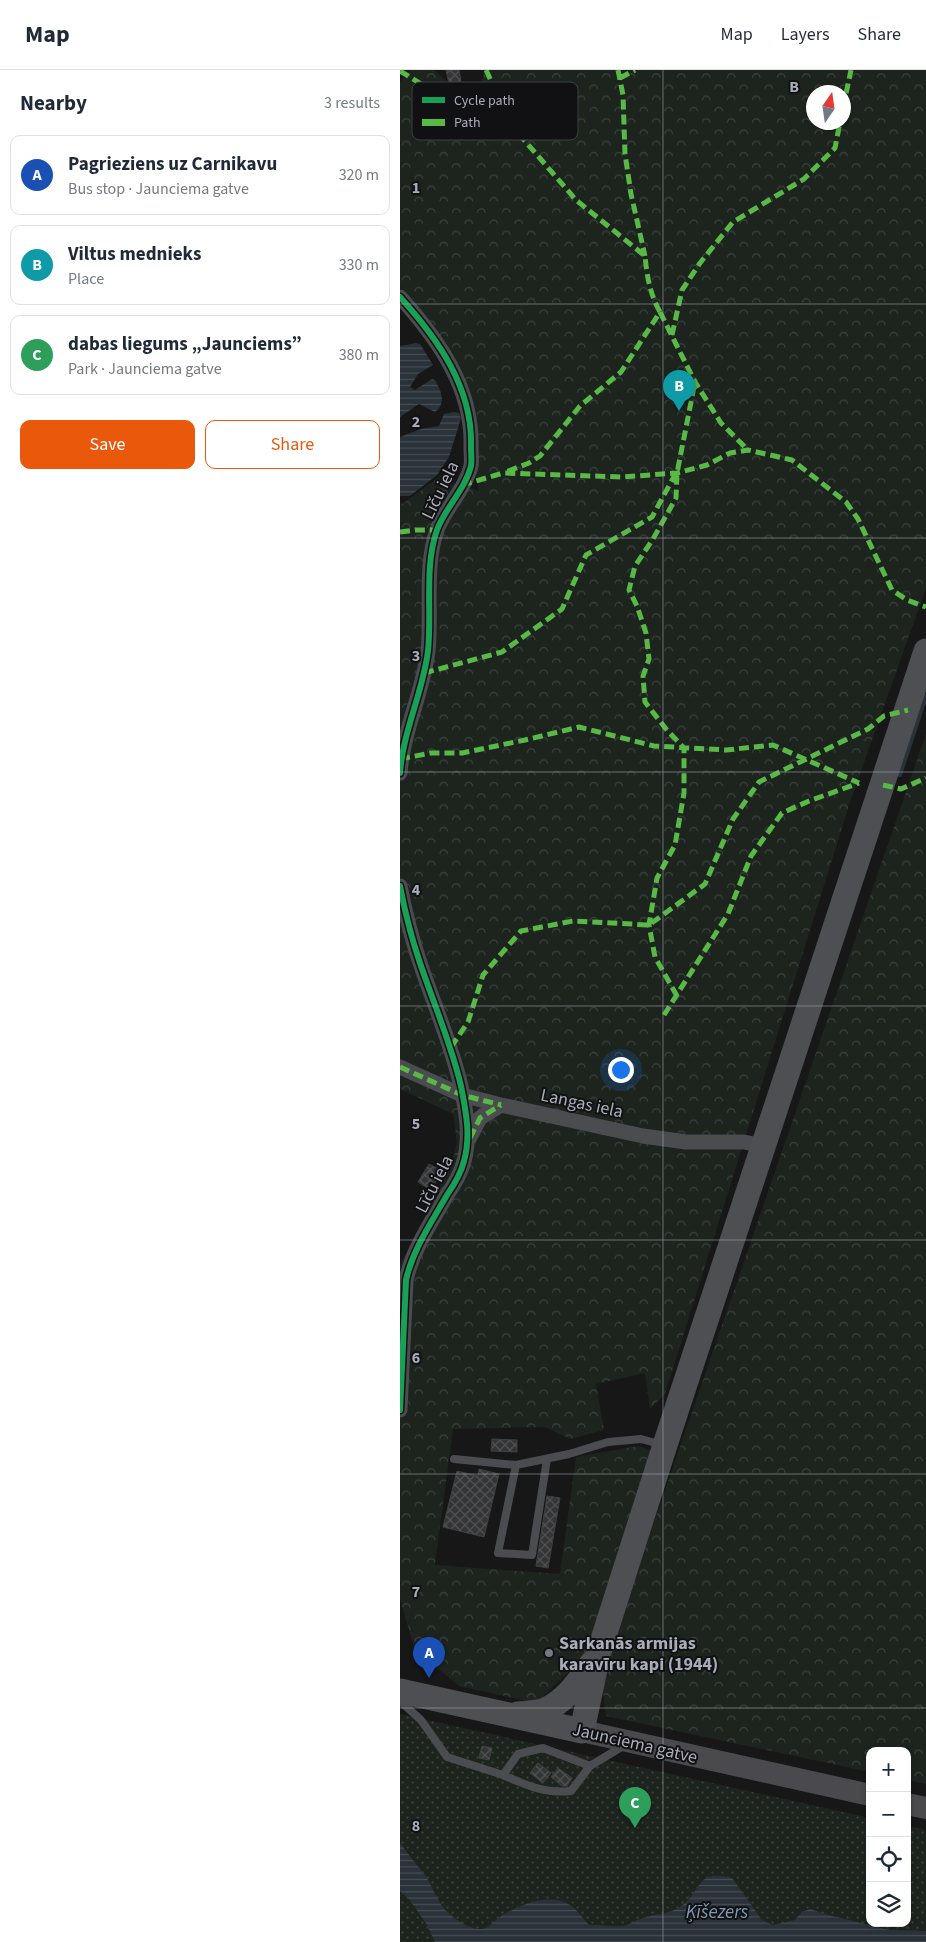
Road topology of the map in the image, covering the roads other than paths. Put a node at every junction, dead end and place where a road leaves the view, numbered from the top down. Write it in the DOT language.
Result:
graph roads {
  1 [pos="400,297"];
  2 [pos="926,651"];
  3 [pos="400,773"];
  4 [pos="400,886"];
  5 [pos="400,1068"];
  6 [pos="462,1095"];
  7 [pos="500,1105"];
  8 [pos="467,1143"];
  9 [pos="763,1146"];
  10 [pos="400,1410"];
  11 [pos="665,1445"];
  12 [pos="454,1458"];
  13 [pos="547,1459"];
  14 [pos="516,1465"];
  15 [pos="598,1655"];
  16 [pos="572,1690"];
  17 [pos="400,1691"];
  18 [pos="400,1701"];
  19 [pos="512,1715"];
  20 [pos="572,1729"];
  21 [pos="629,1742"];
  22 [pos="590,1766"];
  23 [pos="502,1775"];
  24 [pos="866,1794"];
  25 [pos="911,1805"];
  26 [pos="926,1808"];
  1 -- 3 [label="street, Līču iela"];
  2 -- 9 [label="main road"];
  4 -- 6 [label="street, Līču iela"];
  5 -- 6 [label="street, Langas iela"];
  6 -- 7 [label="street, Langas iela"];
  6 -- 8 [label="street, Līču iela"];
  7 -- 8 [label="street"];
  7 -- 9 [label="street, Langas iela"];
  8 -- 10 [label="street, Līču iela"];
  9 -- 11 [label="main road"];
  11 -- 13 [label="lane"];
  11 -- 15 [label="main road"];
  12 -- 14 [label="lane"];
  13 -- 14 [label="lane"];
  13 -- 14 [label="lane"];
  15 -- 16 [label="main road"];
  15 -- 20 [label="main road"];
  16 -- 19 [label="main road"];
  16 -- 20 [label="main road"];
  17 -- 19 [label="main road, Jaunciema gatve"];
  18 -- 23 [label="lane"];
  19 -- 20 [label="main road, Jaunciema gatve"];
  20 -- 21 [label="main road, Jaunciema gatve"];
  21 -- 22 [label="lane"];
  21 -- 24 [label="main road, Jaunciema gatve"];
  22 -- 23 [label="lane"];
  22 -- 23 [label="lane"];
  25 -- 26 [label="main road"];
}
